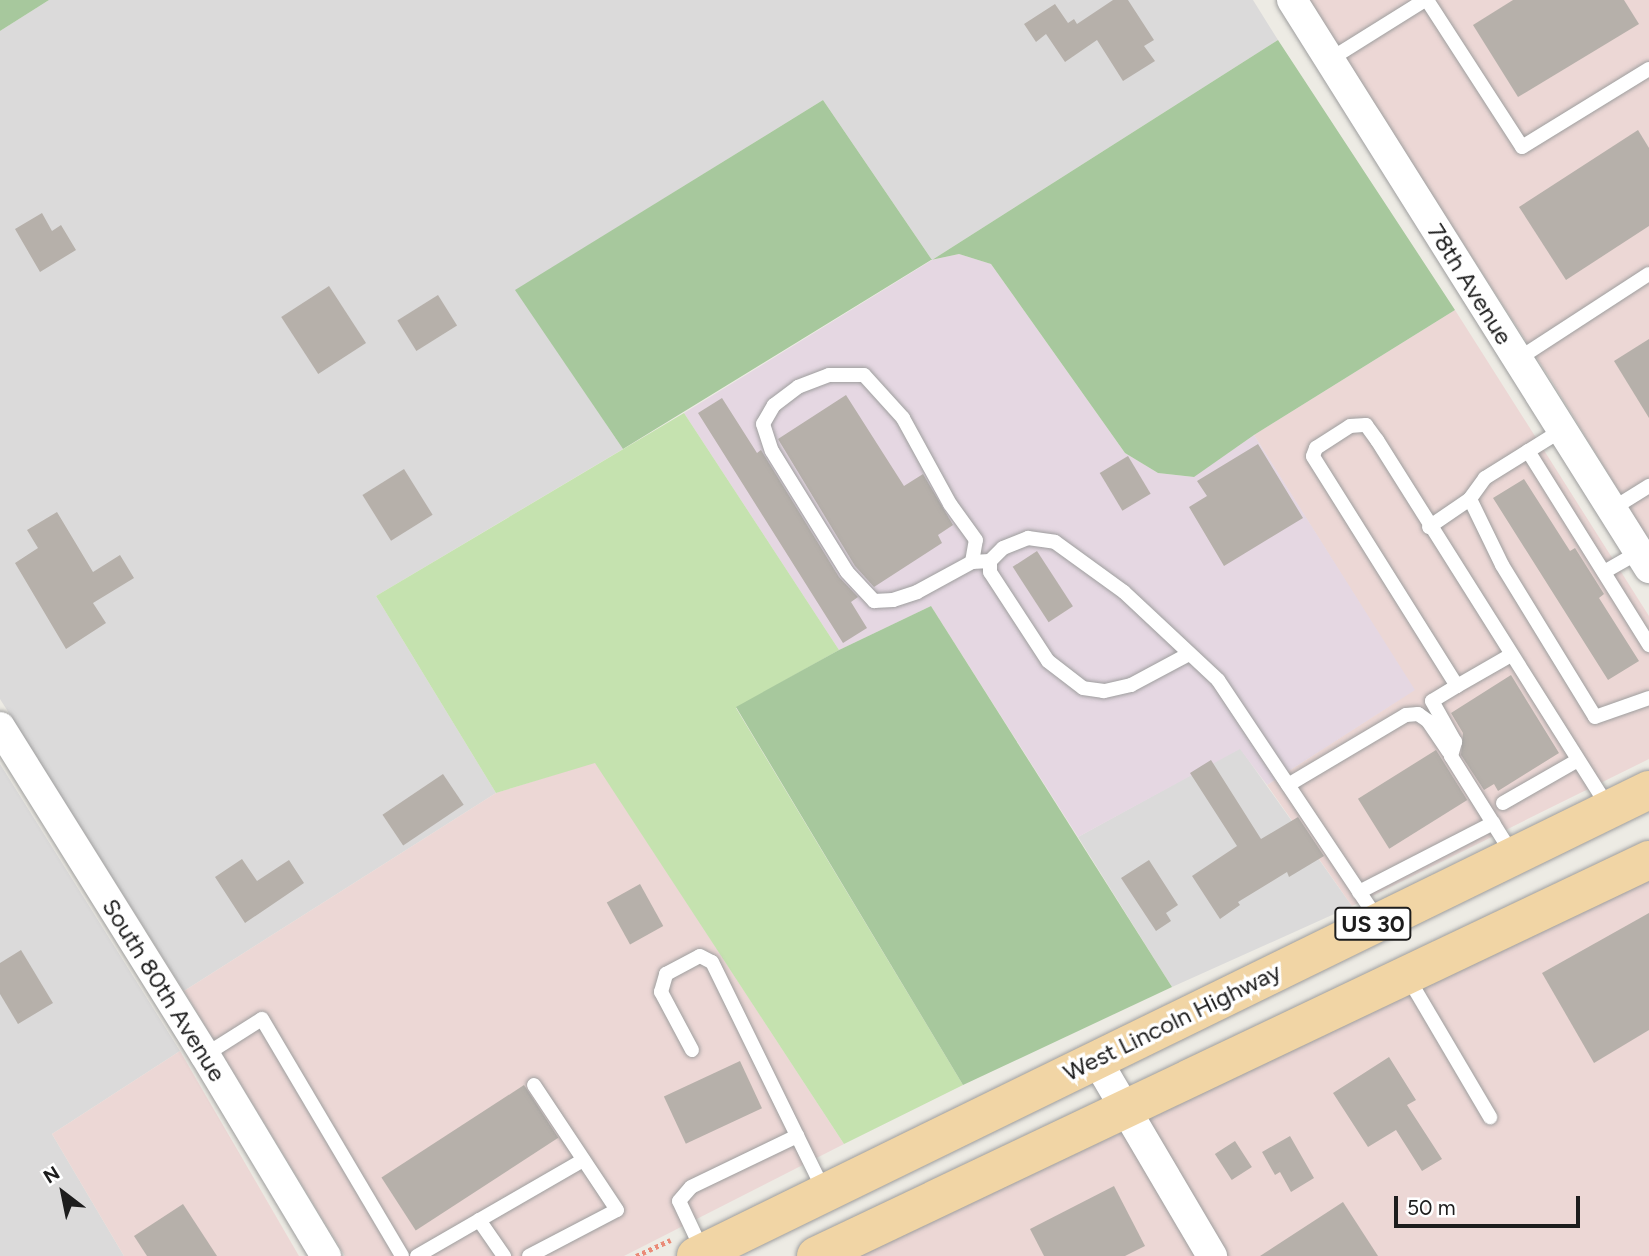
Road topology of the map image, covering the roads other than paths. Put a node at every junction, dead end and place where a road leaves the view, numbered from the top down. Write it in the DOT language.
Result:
graph roads {
  1 [pos="1292,0"];
  2 [pos="1426,0"];
  3 [pos="1329,60"];
  4 [pos="1649,69"];
  5 [pos="1649,274"];
  6 [pos="1518,359"];
  7 [pos="1562,430"];
  8 [pos="1528,451"];
  9 [pos="1649,486"];
  10 [pos="1470,499"];
  11 [pos="1612,509"];
  12 [pos="1429,527"];
  13 [pos="1644,560"];
  14 [pos="990,561"];
  15 [pos="972,562"];
  16 [pos="1604,572"];
  17 [pos="1649,645"];
  18 [pos="1189,654"];
  19 [pos="1511,655"];
  20 [pos="1457,686"];
  21 [pos="1649,698"];
  22 [pos="0,727"];
  23 [pos="1451,756"];
  24 [pos="1578,760"];
  25 [pos="1288,785"];
  26 [pos="1649,790"];
  27 [pos="1503,803"];
  28 [pos="1609,809"];
  29 [pos="1493,823"];
  30 [pos="1649,837"];
  31 [pos="1514,856"];
  32 [pos="1649,860"];
  33 [pos="1575,895"];
  34 [pos="1369,907"];
  35 [pos="1407,975"];
  36 [pos="692,1050"];
  37 [pos="205,1055"];
  38 [pos="1096,1059"];
  39 [pos="534,1084"];
  40 [pos="1124,1108"];
  41 [pos="1490,1117"];
  42 [pos="797,1136"];
  43 [pos="583,1160"];
  44 [pos="824,1192"];
  45 [pos="479,1220"];
  46 [pos="700,1254"];
  47 [pos="326,1256"];
  48 [pos="402,1256"];
  49 [pos="417,1256"];
  50 [pos="504,1256"];
  51 [pos="529,1256"];
  52 [pos="816,1256"];
  53 [pos="1211,1256"];
  1 -- 3 [label="street, 78th Avenue"];
  2 -- 3 [label="lane"];
  2 -- 4 [label="lane"];
  3 -- 6 [label="street, 78th Avenue"];
  5 -- 6 [label="lane"];
  6 -- 7 [label="street, 78th Avenue"];
  7 -- 8 [label="lane"];
  7 -- 11 [label="street, 78th Avenue"];
  8 -- 10 [label="lane"];
  8 -- 16 [label="lane"];
  9 -- 11 [label="lane"];
  10 -- 12 [label="lane"];
  10 -- 21 [label="lane"];
  11 -- 13 [label="street, 78th Avenue"];
  12 -- 19 [label="lane"];
  12 -- 20 [label="lane"];
  13 -- 16 [label="lane"];
  14 -- 15 [label="lane"];
  14 -- 18 [label="lane"];
  14 -- 18 [label="lane"];
  15 -- 15 [label="lane"];
  16 -- 17 [label="lane"];
  18 -- 25 [label="lane"];
  19 -- 20 [label="lane"];
  19 -- 24 [label="lane"];
  20 -- 23 [label="lane"];
  22 -- 37 [label="street, South 80th Avenue"];
  23 -- 25 [label="lane"];
  23 -- 29 [label="lane"];
  24 -- 27 [label="lane"];
  24 -- 28 [label="lane"];
  25 -- 34 [label="lane"];
  26 -- 28 [label="main road, West Lincoln Highway / US 30"];
  28 -- 31 [label="main road, West Lincoln Highway / US 30"];
  29 -- 31 [label="lane"];
  29 -- 34 [label="lane"];
  30 -- 33 [label="main road"];
  31 -- 34 [label="main road, West Lincoln Highway / US 30"];
  32 -- 33 [label="main road, US 30"];
  33 -- 35 [label="main road, US 30"];
  34 -- 38 [label="main road, West Lincoln Highway / US 30"];
  35 -- 40 [label="main road, US 30"];
  35 -- 41 [label="lane"];
  36 -- 42 [label="lane"];
  37 -- 47 [label="street, South 80th Avenue"];
  37 -- 48 [label="lane"];
  38 -- 40 [label="street"];
  38 -- 44 [label="main road, West Lincoln Highway / US 30"];
  39 -- 43 [label="lane"];
  40 -- 52 [label="main road, US 30"];
  40 -- 53 [label="street"];
  42 -- 44 [label="lane"];
  42 -- 46 [label="lane"];
  43 -- 45 [label="lane"];
  43 -- 51 [label="lane"];
  44 -- 46 [label="main road, West Lincoln Highway / US 30"];
  45 -- 49 [label="lane"];
  45 -- 50 [label="lane"];
}
